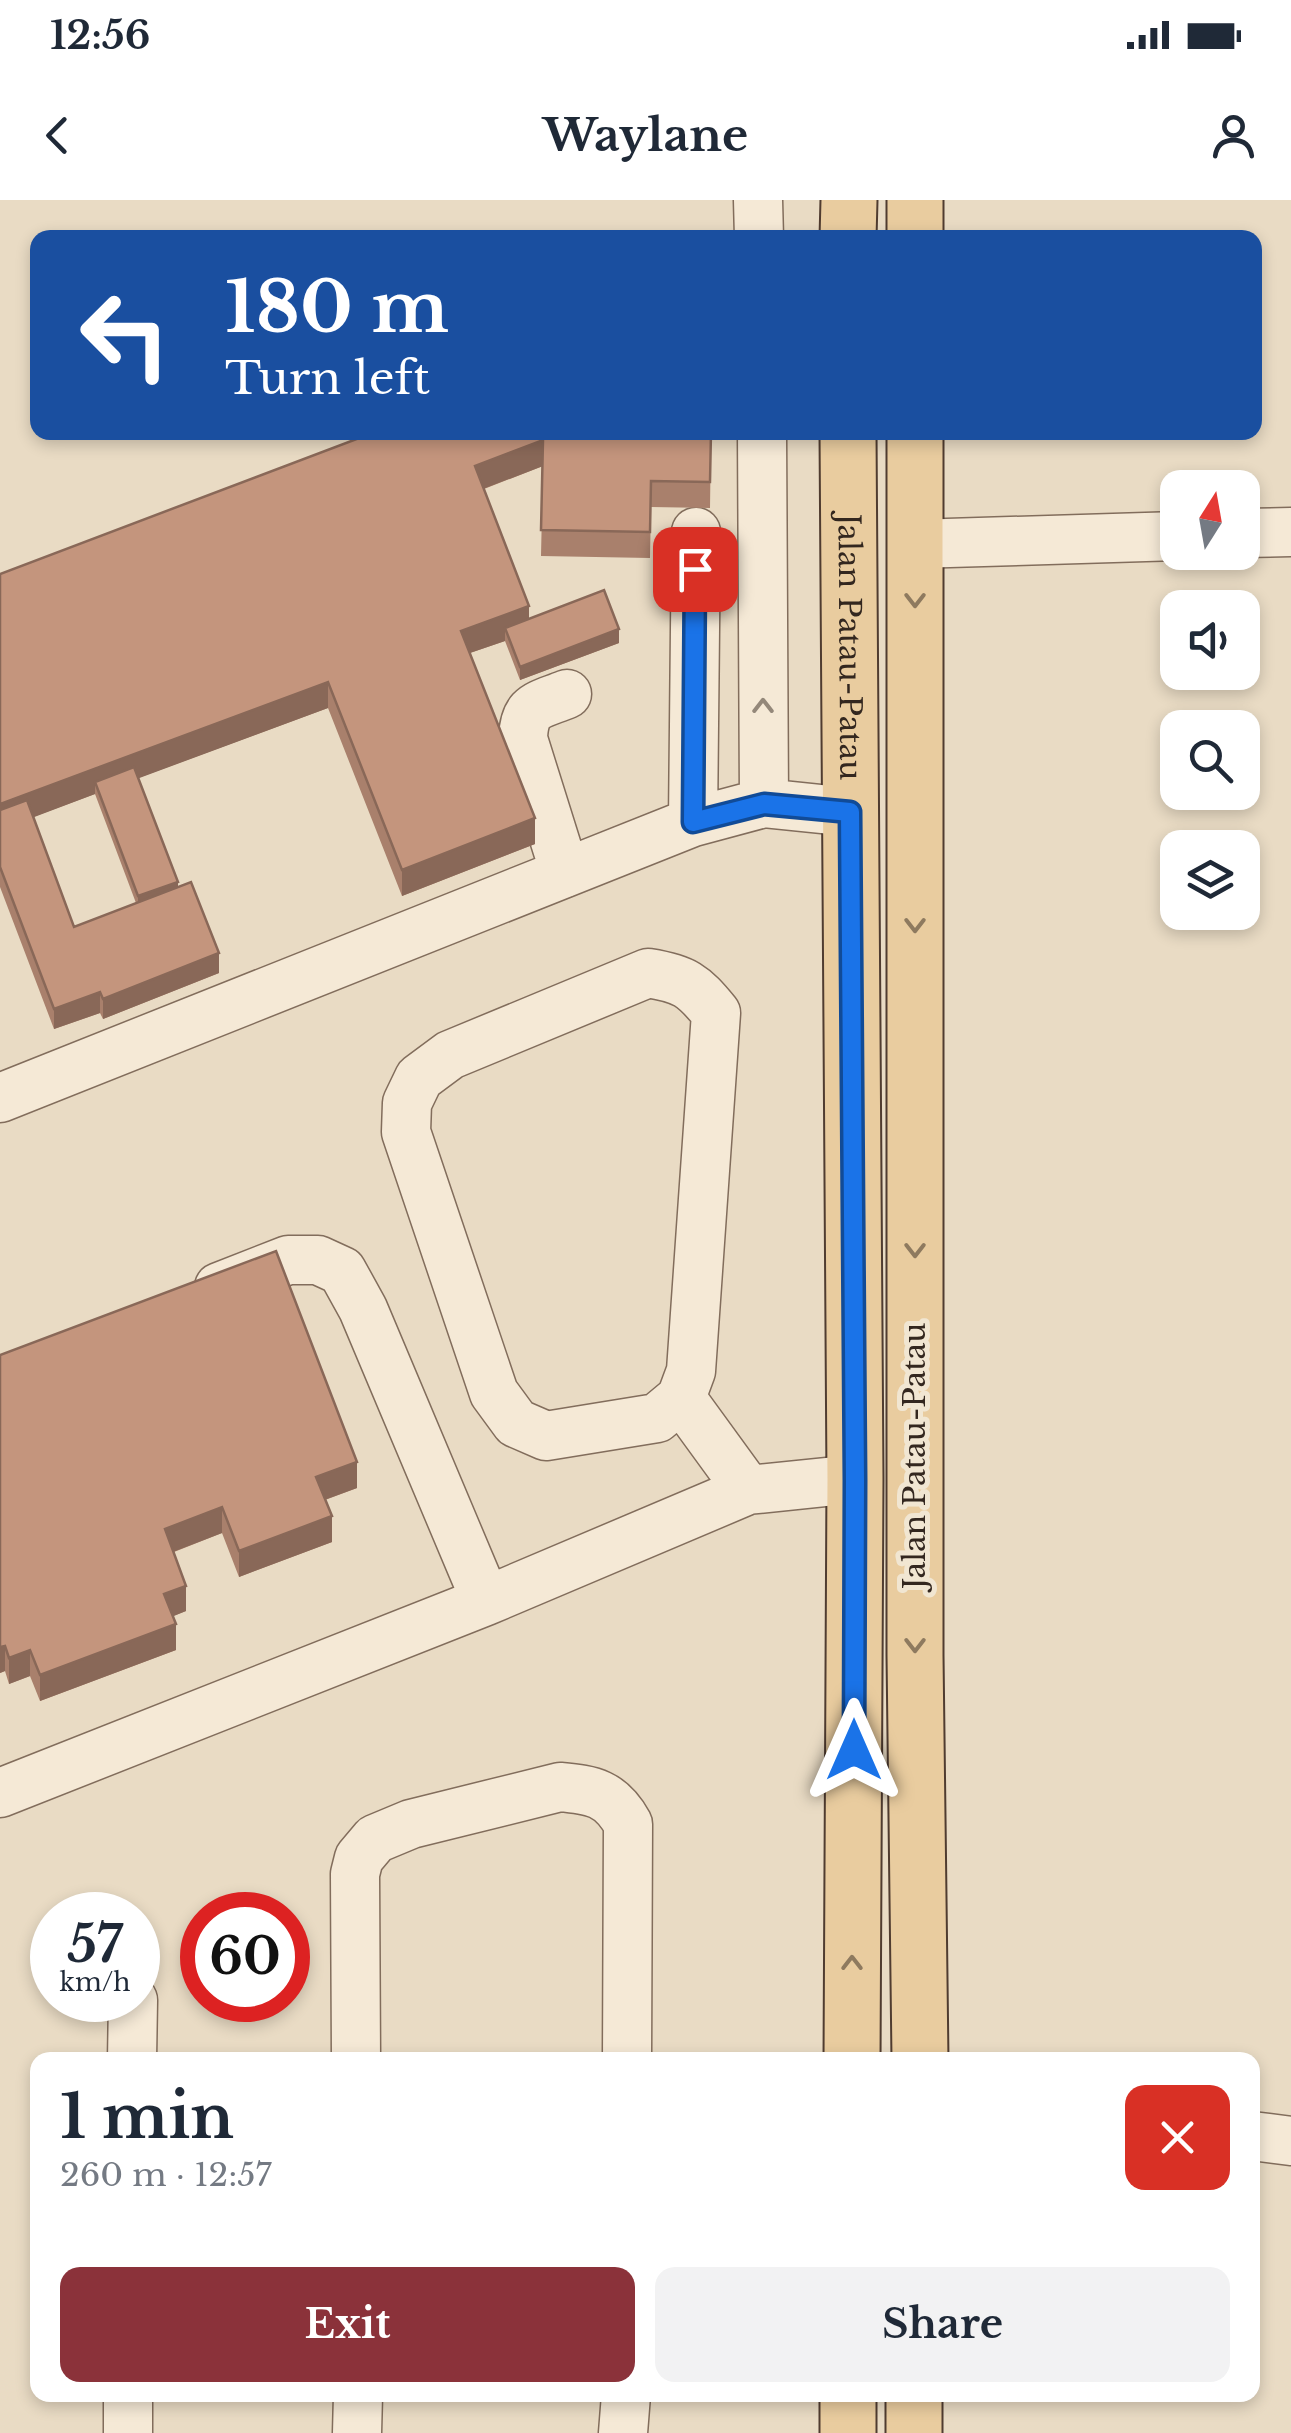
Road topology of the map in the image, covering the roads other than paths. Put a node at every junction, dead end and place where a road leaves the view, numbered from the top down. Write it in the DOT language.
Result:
graph roads {
  1 [pos="758,200"];
  2 [pos="849,200"];
  3 [pos="915,200"];
  4 [pos="758,230"];
  5 [pos="848,230"];
  6 [pos="915,230"];
  7 [pos="762,440"];
  8 [pos="848,440"];
  9 [pos="915,440"];
  10 [pos="696,532"];
  11 [pos="1291,532"];
  12 [pos="1260,533"];
  13 [pos="1160,537"];
  14 [pos="915,544"];
  15 [pos="566,694"];
  16 [pos="764,804"];
  17 [pos="850,812"];
  18 [pos="693,822"];
  19 [pos="566,874"];
  20 [pos="0,1098"];
  21 [pos="185,1300"];
  22 [pos="681,1398"];
  23 [pos="855,1480"];
  24 [pos="748,1490"];
  25 [pos="486,1601"];
  26 [pos="0,1793"];
  27 [pos="132,2022"];
  28 [pos="132,2052"];
  29 [pos="356,2052"];
  30 [pos="627,2052"];
  31 [pos="852,2052"];
  32 [pos="920,2052"];
  33 [pos="1260,2137"];
  34 [pos="1291,2142"];
  35 [pos="128,2402"];
  36 [pos="358,2402"];
  37 [pos="625,2402"];
  38 [pos="848,2402"];
  39 [pos="914,2402"];
  40 [pos="128,2433"];
  41 [pos="358,2433"];
  42 [pos="623,2433"];
  43 [pos="848,2433"];
  44 [pos="914,2433"];
  1 -- 4 [label="lane"];
  2 -- 5 [label="main road"];
  3 -- 6 [label="main road"];
  16 -- 7 [label="lane, one-way"];
  8 -- 17 [label="main road, Jalan Patau-Patau"];
  9 -- 14 [label="main road, Jalan Patau-Patau"];
  10 -- 18 [label="lane"];
  11 -- 12 [label="lane"];
  13 -- 14 [label="lane"];
  14 -- 32 [label="main road, Jalan Patau-Patau, one-way"];
  15 -- 19 [label="lane"];
  16 -- 17 [label="lane"];
  16 -- 18 [label="lane"];
  17 -- 23 [label="main road, Jalan Patau-Patau"];
  18 -- 19 [label="lane"];
  19 -- 20 [label="lane"];
  21 -- 25 [label="lane"];
  22 -- 22 [label="lane"];
  22 -- 24 [label="lane"];
  23 -- 24 [label="lane"];
  31 -- 23 [label="main road, Jalan Patau-Patau, one-way"];
  24 -- 25 [label="lane"];
  25 -- 26 [label="lane"];
  27 -- 28 [label="lane"];
  29 -- 30 [label="lane"];
  33 -- 34 [label="lane"];
  35 -- 40 [label="lane"];
  36 -- 41 [label="lane"];
  37 -- 42 [label="lane"];
  38 -- 43 [label="main road"];
  39 -- 44 [label="main road"];
}
